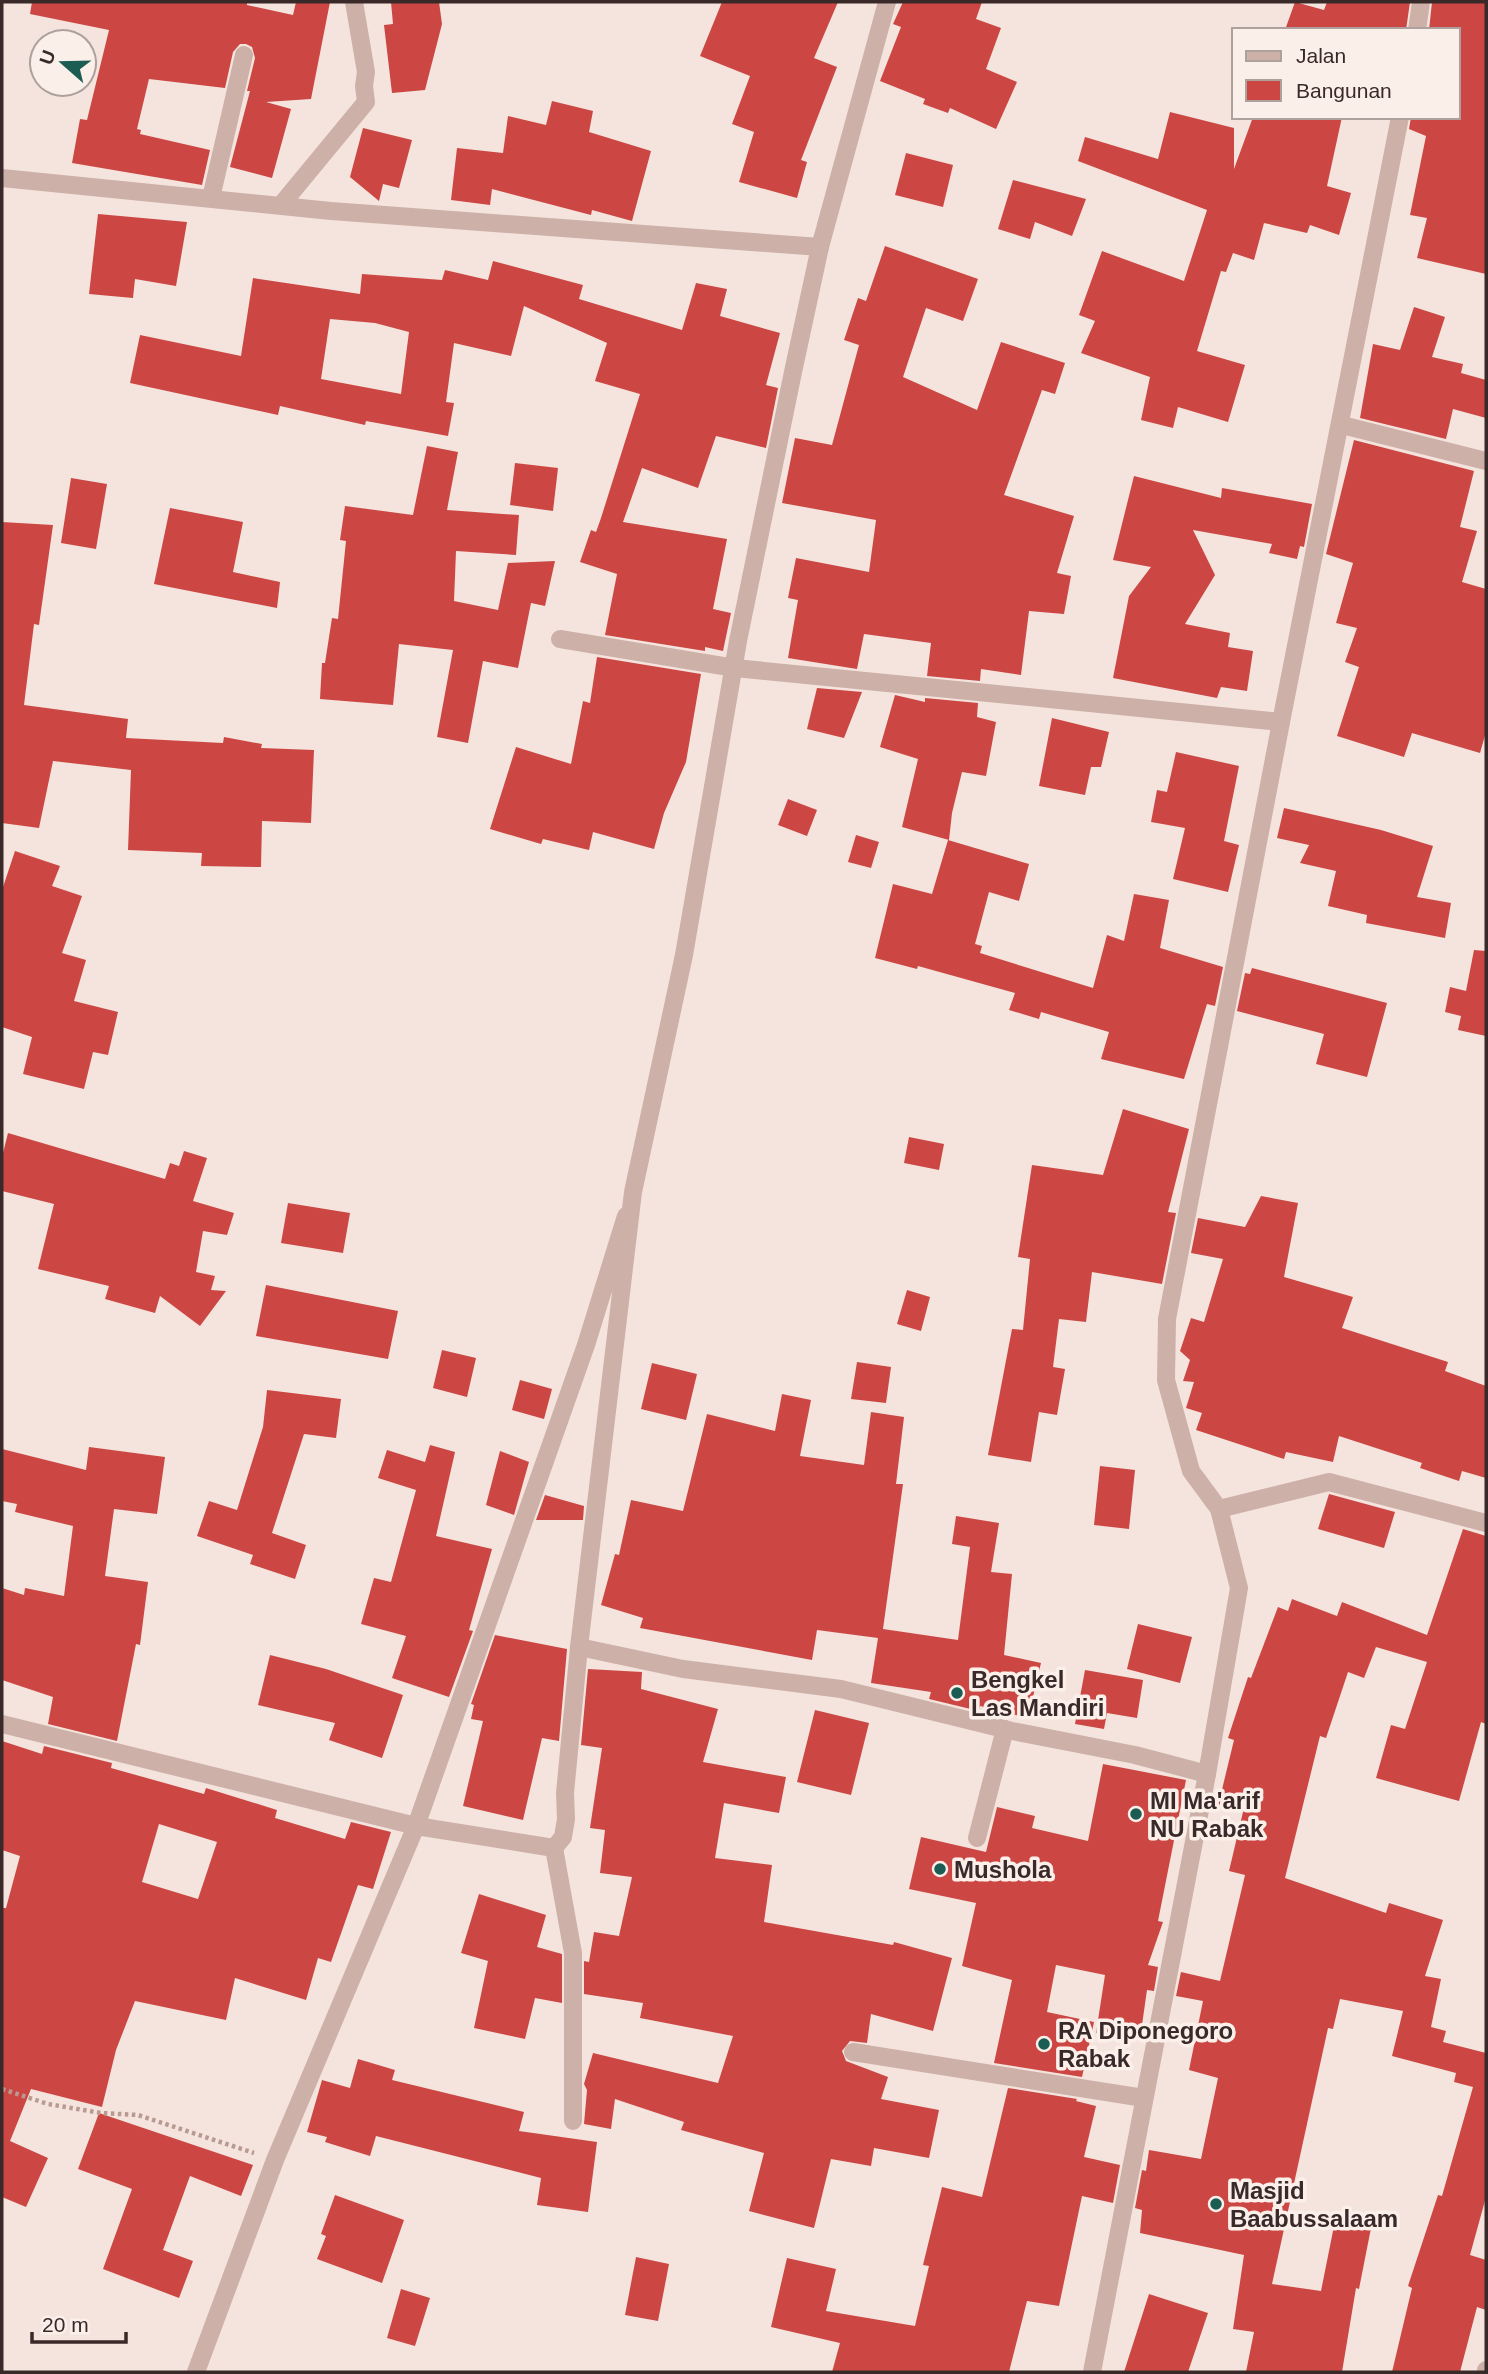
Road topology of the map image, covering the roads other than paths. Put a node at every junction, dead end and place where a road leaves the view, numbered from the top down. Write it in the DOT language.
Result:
graph roads {
  1 [pos="354,2"];
  2 [pos="887,2"];
  3 [pos="1421,2"];
  4 [pos="1417,28"];
  5 [pos="244,55"];
  6 [pos="1400,119"];
  7 [pos="2,178"];
  8 [pos="211,198"];
  9 [pos="281,205"];
  10 [pos="820,247"];
  11 [pos="1342,425"];
  12 [pos="1486,461"];
  13 [pos="560,639"];
  14 [pos="735,668"];
  15 [pos="1280,722"];
  16 [pos="633,1192"];
  17 [pos="1219,1509"];
  18 [pos="1486,1523"];
  19 [pos="579,1647"];
  20 [pos="2,1724"];
  21 [pos="1005,1729"];
  22 [pos="1207,1774"];
  23 [pos="416,1826"];
  24 [pos="977,1838"];
  25 [pos="554,1848"];
  26 [pos="853,2052"];
  27 [pos="1144,2098"];
  28 [pos="573,2121"];
  29 [pos="196,2372"];
  30 [pos="1092,2372"];
  1 -- 9 [label="street"];
  2 -- 10 [label="street"];
  3 -- 4 [label="street"];
  5 -- 8 [label="street"];
  6 -- 11 [label="street"];
  7 -- 8 [label="street"];
  8 -- 9 [label="street"];
  9 -- 10 [label="street"];
  10 -- 14 [label="street"];
  11 -- 12 [label="street"];
  11 -- 15 [label="street"];
  13 -- 14 [label="street"];
  14 -- 15 [label="street"];
  14 -- 16 [label="street"];
  15 -- 17 [label="street"];
  16 -- 19 [label="street"];
  16 -- 23 [label="street"];
  17 -- 18 [label="street"];
  17 -- 22 [label="street"];
  19 -- 21 [label="street"];
  19 -- 25 [label="street"];
  20 -- 23 [label="street"];
  21 -- 22 [label="street"];
  21 -- 24 [label="street"];
  22 -- 27 [label="street"];
  23 -- 25 [label="street"];
  23 -- 29 [label="street"];
  25 -- 28 [label="street"];
  26 -- 27 [label="street"];
  27 -- 30 [label="street"];
}
